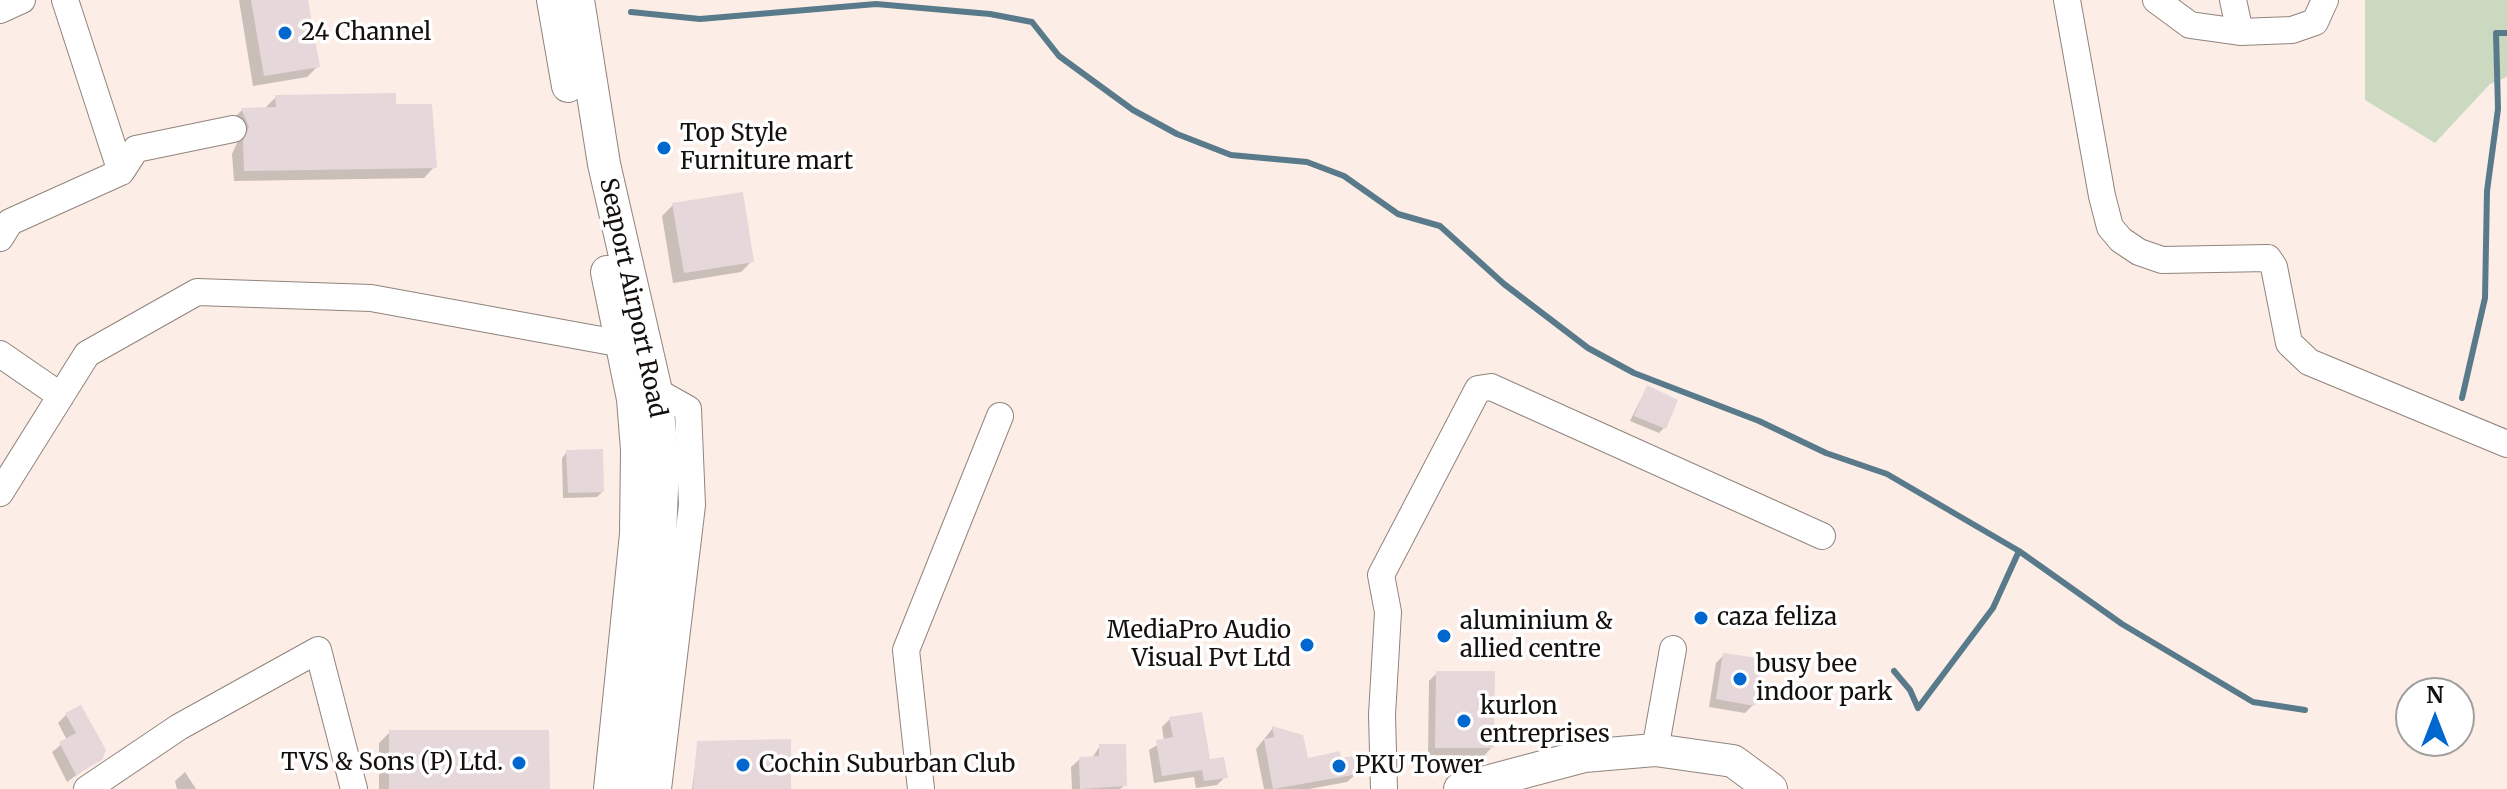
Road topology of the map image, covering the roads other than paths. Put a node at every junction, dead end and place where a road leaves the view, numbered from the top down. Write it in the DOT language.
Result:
graph roads {
  1 [pos="22,0"];
  2 [pos="65,0"];
  3 [pos="553,0"];
  4 [pos="578,0"];
  5 [pos="2067,0"];
  6 [pos="2156,0"];
  7 [pos="2233,0"];
  8 [pos="2325,0"];
  9 [pos="0,10"];
  10 [pos="2240,32"];
  11 [pos="233,129"];
  12 [pos="121,172"];
  13 [pos="0,238"];
  14 [pos="623,344"];
  15 [pos="0,354"];
  16 [pos="656,391"];
  17 [pos="61,396"];
  18 [pos="1000,416"];
  19 [pos="2507,444"];
  20 [pos="0,493"];
  21 [pos="1822,536"];
  22 [pos="1673,649"];
  23 [pos="1655,750"];
  24 [pos="87,789"];
  25 [pos="354,789"];
  26 [pos="610,789"];
  27 [pos="633,789"];
  28 [pos="658,789"];
  29 [pos="921,789"];
  30 [pos="1384,789"];
  31 [pos="1460,789"];
  32 [pos="1771,789"];
  1 -- 9 [label="street"];
  2 -- 12 [label="street"];
  3 -- 14 [label="main road, Seaport Airport Road"];
  4 -- 16 [label="main road, Seaport Airport Road"];
  5 -- 19 [label="street"];
  6 -- 10 [label="street"];
  7 -- 10 [label="street"];
  8 -- 10 [label="street"];
  11 -- 12 [label="street"];
  12 -- 13 [label="street"];
  14 -- 17 [label="street"];
  14 -- 26 [label="main road, Seaport Airport Road"];
  15 -- 17 [label="street"];
  16 -- 27 [label="main road, Seaport Airport Road"];
  16 -- 28 [label="street"];
  17 -- 20 [label="street"];
  18 -- 29 [label="street"];
  21 -- 30 [label="street"];
  22 -- 23 [label="street"];
  23 -- 31 [label="main road"];
  23 -- 32 [label="main road"];
  24 -- 25 [label="street"];
}
